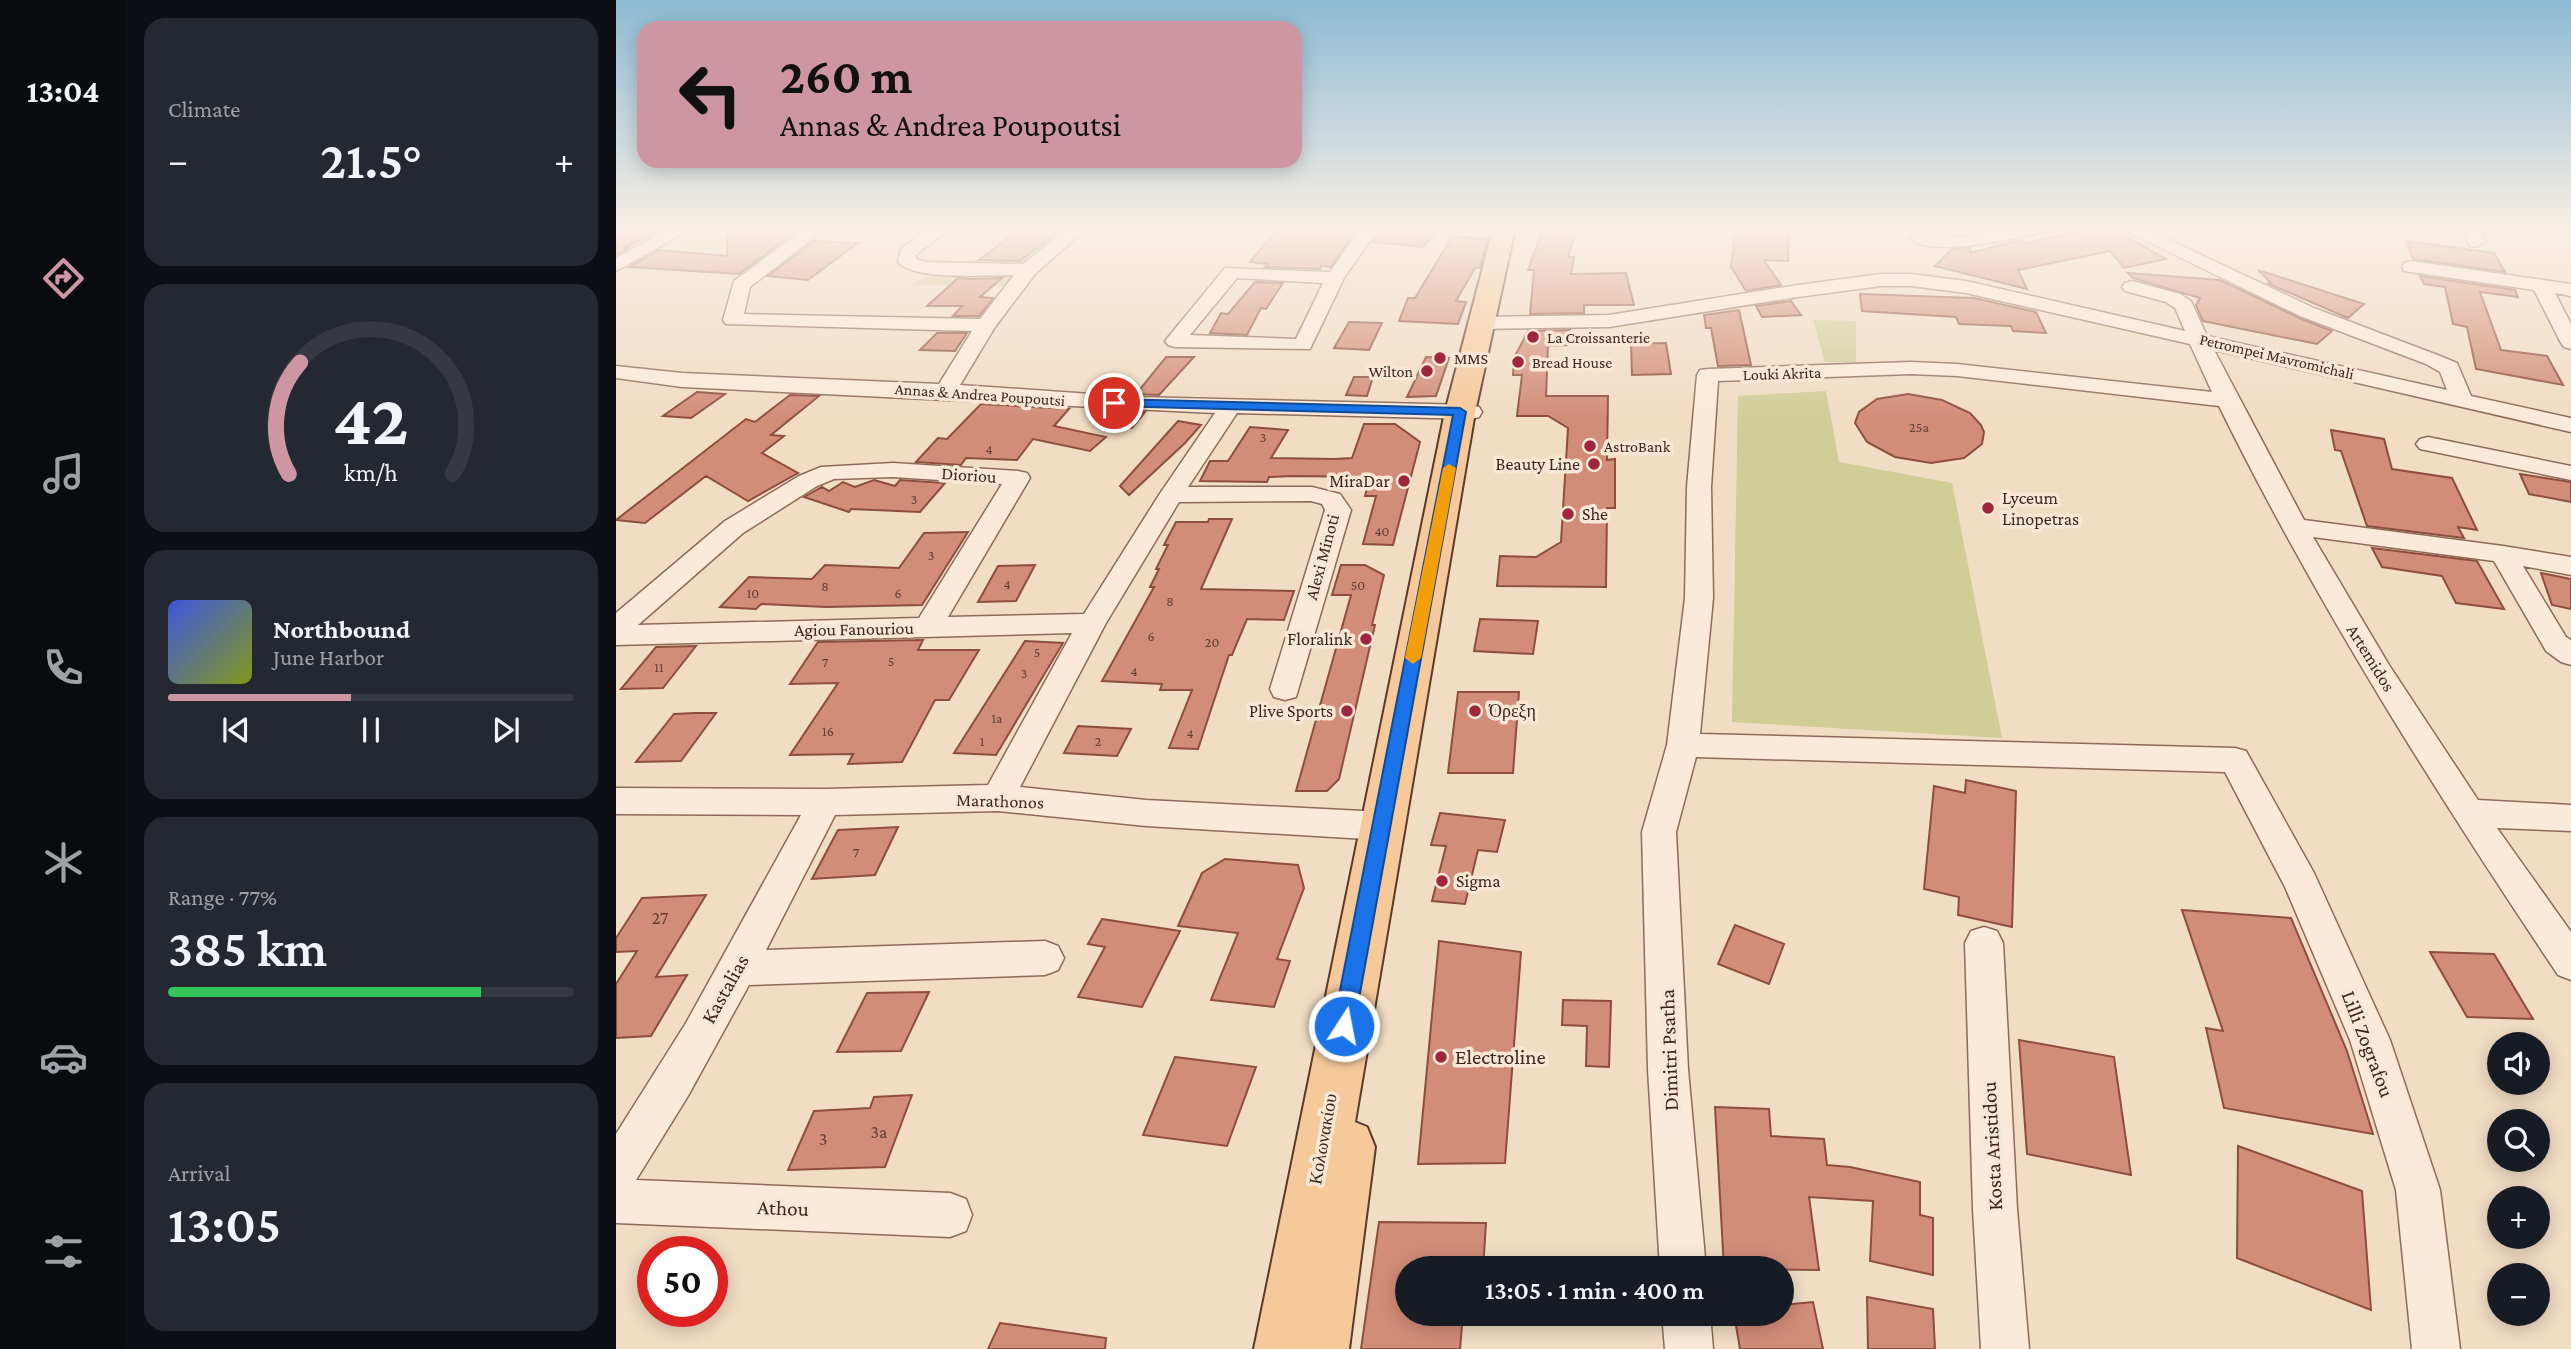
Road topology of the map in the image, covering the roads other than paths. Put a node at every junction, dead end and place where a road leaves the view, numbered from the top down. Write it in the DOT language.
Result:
graph roads {
  1 [pos="739,292"];
  2 [pos="1012,292"];
  3 [pos="1216,292"];
  4 [pos="1328,292"];
  5 [pos="1493,292"];
  6 [pos="1497,292"];
  7 [pos="1792,292"];
  8 [pos="1992,292"];
  9 [pos="2150,292"];
  10 [pos="2264,292"];
  11 [pos="2544,292"];
  12 [pos="1487,323"];
  13 [pos="986,325"];
  14 [pos="2197,338"];
  15 [pos="2571,343"];
  16 [pos="616,372"];
  17 [pos="946,391"];
  18 [pos="2226,400"];
  19 [pos="2462,400"];
  20 [pos="1231,406"];
  21 [pos="1466,412"];
  22 [pos="2571,425"];
  23 [pos="2428,444"];
  24 [pos="2571,473"];
  25 [pos="1171,495"];
  26 [pos="2294,527"];
  27 [pos="2503,554"];
  28 [pos="2571,566"];
  29 [pos="1092,624"];
  30 [pos="928,627"];
  31 [pos="616,628"];
  32 [pos="616,635"];
  33 [pos="2571,655"];
  34 [pos="1285,689"];
  35 [pos="1683,745"];
  36 [pos="998,797"];
  37 [pos="616,801"];
  38 [pos="825,802"];
  39 [pos="2467,813"];
  40 [pos="2571,818"];
  41 [pos="1383,826"];
  42 [pos="1984,943"];
  43 [pos="1045,958"];
  44 [pos="2571,963"];
  45 [pos="738,968"];
  46 [pos="616,1172"];
  47 [pos="616,1201"];
  48 [pos="950,1215"];
  49 [pos="1682,1256"];
  50 [pos="1687,1326"];
  51 [pos="1285,1349"];
  52 [pos="1318,1349"];
  53 [pos="1689,1349"];
  54 [pos="2005,1349"];
  55 [pos="2436,1349"];
  1 -- 13 [label="street"];
  2 -- 13 [label="street"];
  3 -- 4 [label="street"];
  5 -- 12 [label="main road, Κολωνακίου"];
  6 -- 12 [label="main road, Κολωνακίου"];
  7 -- 12 [label="street, Petrompei Mavromichali"];
  8 -- 14 [label="street, Petrompei Mavromichali"];
  9 -- 14 [label="street, Artemidos"];
  10 -- 19 [label="street"];
  11 -- 15 [label="street"];
  12 -- 21 [label="main road, Κολωνακίου"];
  13 -- 17 [label="street"];
  14 -- 18 [label="street, Artemidos"];
  14 -- 19 [label="street, Petrompei Mavromichali"];
  16 -- 17 [label="street, Annas & Andrea Poupoutsi"];
  17 -- 20 [label="street, Annas & Andrea Poupoutsi"];
  18 -- 26 [label="street, Artemidos"];
  18 -- 35 [label="street, Louki Akrita"];
  19 -- 22 [label="street, Petrompei Mavromichali"];
  20 -- 21 [label="street, Annas & Andrea Poupoutsi"];
  20 -- 25 [label="street"];
  21 -- 41 [label="main road, Κολωνακίου"];
  21 -- 52 [label="main road, Κολωνακίου"];
  23 -- 24 [label="street"];
  25 -- 29 [label="street"];
  25 -- 34 [label="street, Alexi Minoti"];
  26 -- 27 [label="street"];
  26 -- 39 [label="street, Artemidos"];
  27 -- 28 [label="street"];
  27 -- 33 [label="street"];
  29 -- 30 [label="street, Agiou Fanouriou"];
  29 -- 36 [label="street"];
  30 -- 31 [label="street, Dioriou"];
  30 -- 32 [label="street, Agiou Fanouriou"];
  35 -- 49 [label="street, Dimitri Psatha"];
  35 -- 55 [label="street, Lilli Zografou"];
  36 -- 38 [label="street, Marathonos"];
  36 -- 41 [label="street, Marathonos"];
  37 -- 38 [label="street, Marathonos"];
  38 -- 45 [label="street, Kastalias"];
  39 -- 40 [label="street"];
  39 -- 44 [label="street, Artemidos"];
  41 -- 51 [label="main road, Κολωνακίου"];
  42 -- 54 [label="street, Kosta Aristidou"];
  43 -- 45 [label="street"];
  45 -- 46 [label="street, Kastalias"];
  47 -- 48 [label="street, Athou"];
  50 -- 53 [label="street"];
}
